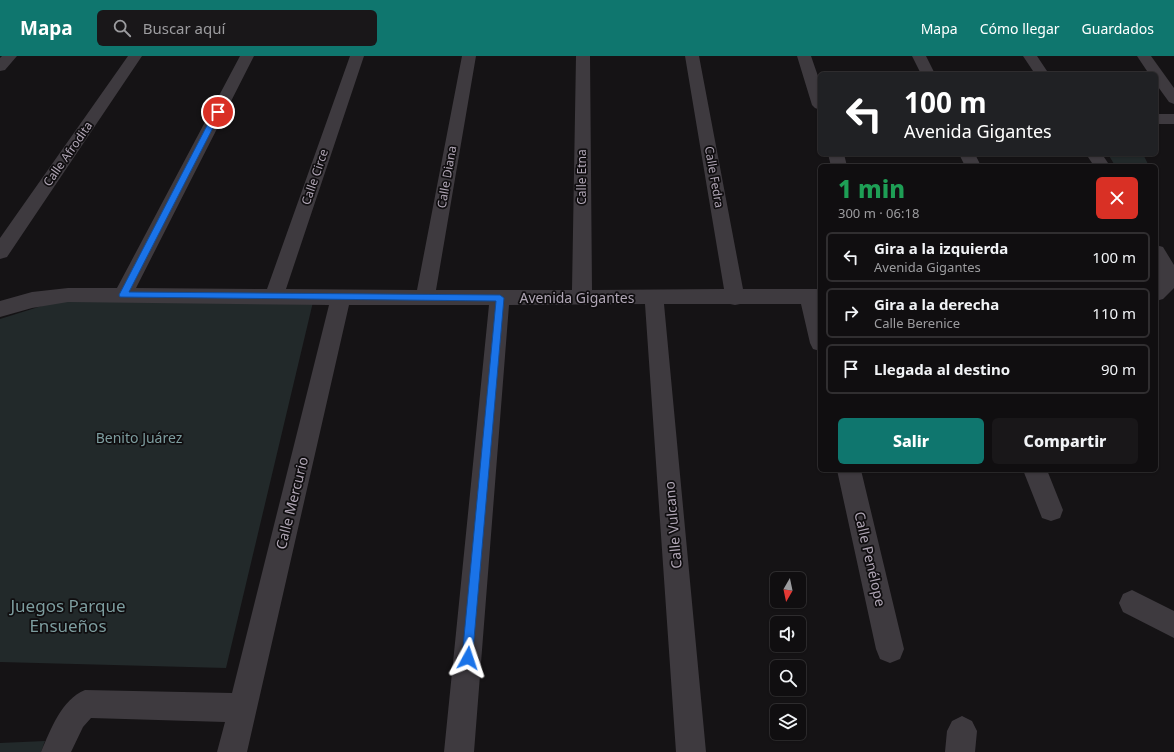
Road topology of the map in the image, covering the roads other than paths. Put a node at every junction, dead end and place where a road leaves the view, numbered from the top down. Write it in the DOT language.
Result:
graph roads {
  1 [pos="10,56"];
  2 [pos="135,56"];
  3 [pos="247,56"];
  4 [pos="357,56"];
  5 [pos="469,56"];
  6 [pos="583,56"];
  7 [pos="692,56"];
  8 [pos="804,56"];
  9 [pos="919,56"];
  10 [pos="1030,56"];
  11 [pos="1144,56"];
  12 [pos="0,67"];
  13 [pos="927,72"];
  14 [pos="1041,72"];
  15 [pos="1155,72"];
  16 [pos="1158,76"];
  17 [pos="818,99"];
  18 [pos="1174,99"];
  19 [pos="1158,119"];
  20 [pos="1174,119"];
  21 [pos="0,252"];
  22 [pos="1158,255"];
  23 [pos="1158,293"];
  24 [pos="123,295"];
  25 [pos="815,296"];
  26 [pos="1158,296"];
  27 [pos="274,297"];
  28 [pos="341,298"];
  29 [pos="425,298"];
  30 [pos="500,298"];
  31 [pos="582,298"];
  32 [pos="654,298"];
  33 [pos="735,298"];
  34 [pos="1174,303"];
  35 [pos="0,310"];
  36 [pos="818,324"];
  37 [pos="849,472"];
  38 [pos="1036,472"];
  39 [pos="1051,510"];
  40 [pos="1132,603"];
  41 [pos="1174,625"];
  42 [pos="890,649"];
  43 [pos="242,708"];
  44 [pos="56,752"];
  45 [pos="232,752"];
  46 [pos="459,752"];
  47 [pos="691,752"];
  1 -- 12 [label="street"];
  2 -- 21 [label="street, Calle Afrodita"];
  3 -- 24 [label="street"];
  4 -- 27 [label="street, Calle Circe"];
  5 -- 29 [label="street, Calle Diana"];
  6 -- 31 [label="street, Calle Etna"];
  7 -- 33 [label="street, Calle Fedra"];
  8 -- 17 [label="street"];
  9 -- 13 [label="street"];
  10 -- 14 [label="street"];
  11 -- 15 [label="street"];
  16 -- 18 [label="street"];
  19 -- 20 [label="street"];
  22 -- 23 [label="street"];
  24 -- 27 [label="street, Avenida Gigantes"];
  24 -- 35 [label="street, Avenida Gigantes"];
  25 -- 33 [label="street, Avenida Gigantes"];
  25 -- 36 [label="street"];
  26 -- 34 [label="street"];
  27 -- 28 [label="street, Avenida Gigantes"];
  28 -- 29 [label="street, Avenida Gigantes"];
  28 -- 43 [label="street, Calle Mercurio"];
  29 -- 30 [label="street, Avenida Gigantes"];
  30 -- 31 [label="street, Avenida Gigantes"];
  30 -- 46 [label="street"];
  31 -- 32 [label="street, Avenida Gigantes"];
  32 -- 33 [label="street, Avenida Gigantes"];
  32 -- 47 [label="street, Calle Vulcano"];
  37 -- 42 [label="street, Calle Penélope"];
  38 -- 39 [label="street"];
  40 -- 41 [label="street"];
  43 -- 44 [label="street"];
  43 -- 45 [label="street, Calle Mercurio"];
}
